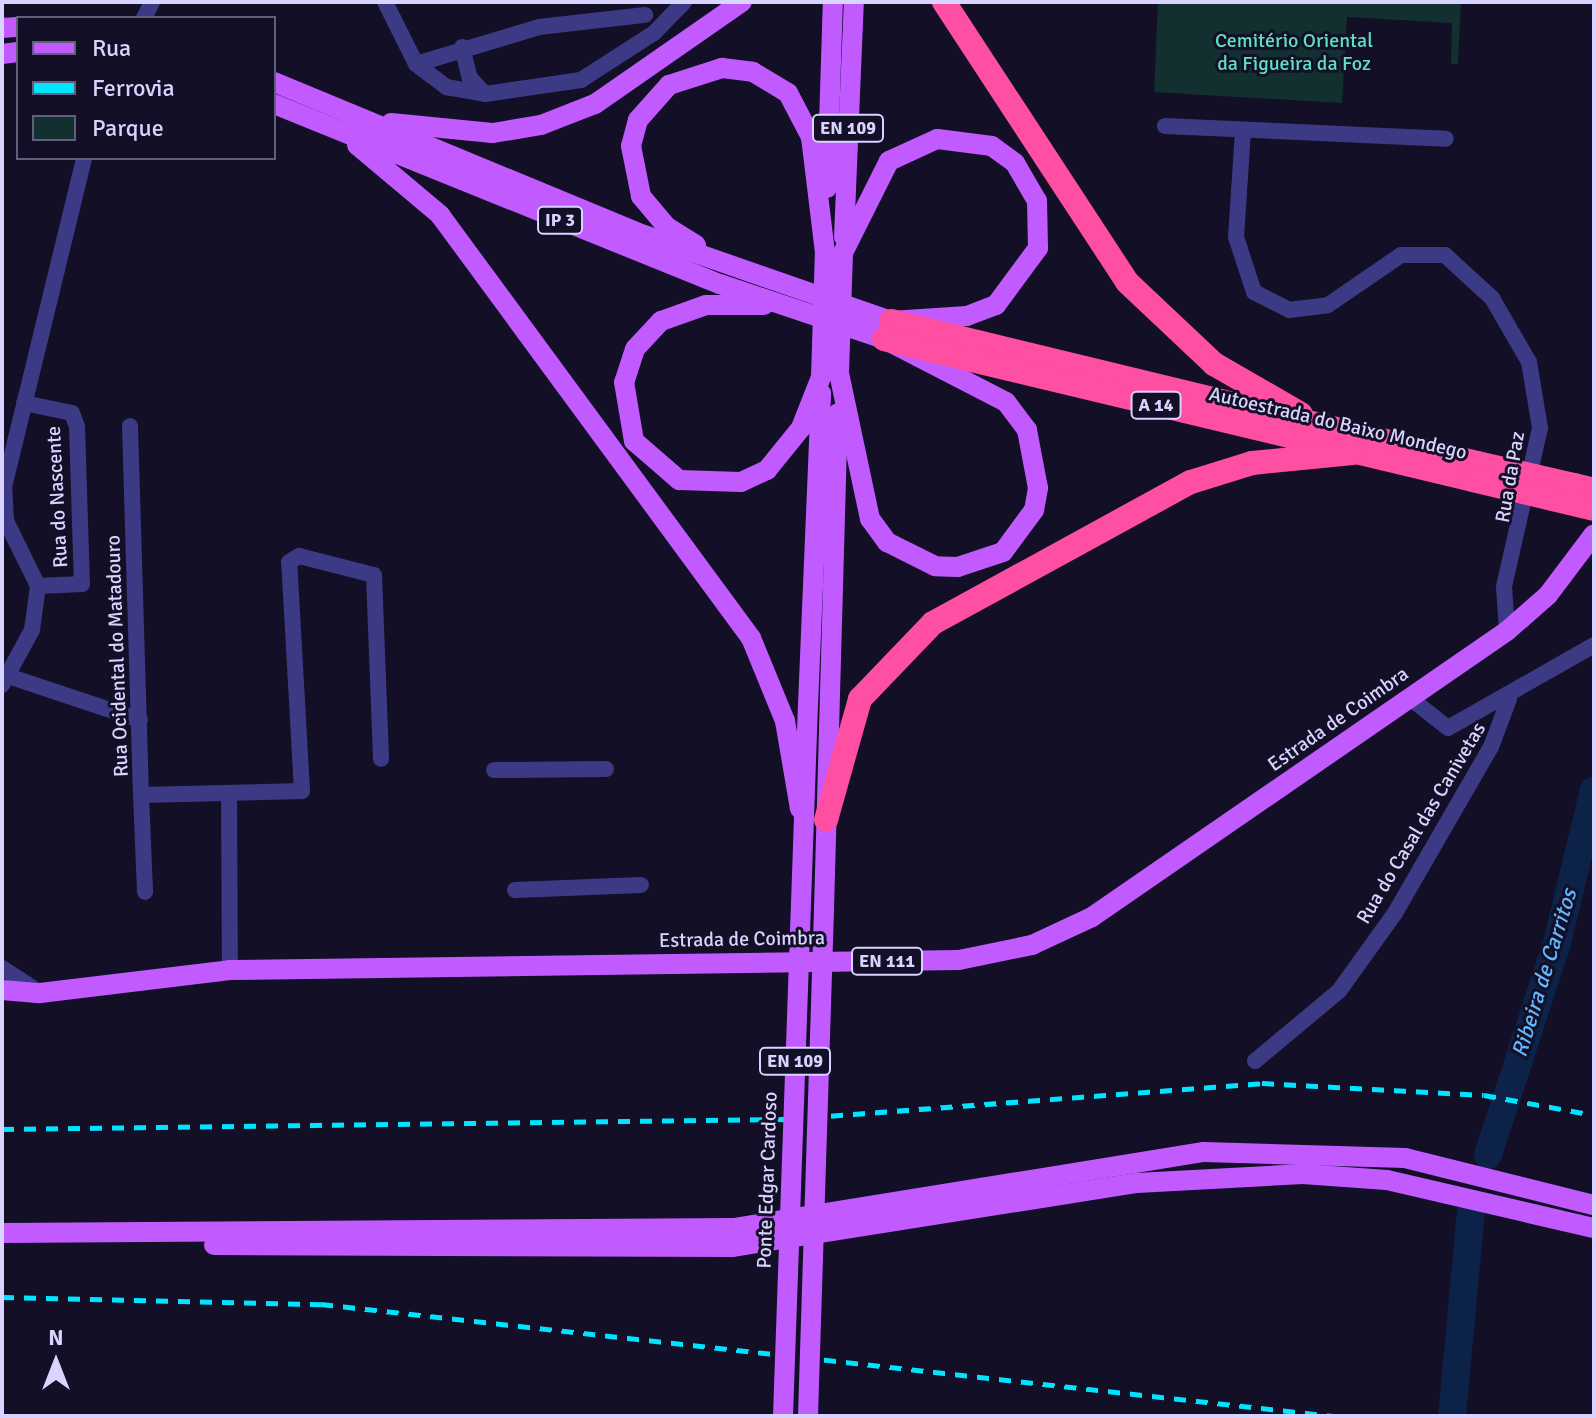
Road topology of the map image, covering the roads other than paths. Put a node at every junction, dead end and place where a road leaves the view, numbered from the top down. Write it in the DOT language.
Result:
graph roads {
  1 [pos="385,2"];
  2 [pos="684,2"];
  3 [pos="742,2"];
  4 [pos="833,2"];
  5 [pos="854,2"];
  6 [pos="944,2"];
  7 [pos="641,9"];
  8 [pos="654,33"];
  9 [pos="462,47"];
  10 [pos="416,64"];
  11 [pos="276,83"];
  12 [pos="485,94"];
  13 [pos="276,105"];
  14 [pos="347,124"];
  15 [pos="1165,126"];
  16 [pos="1243,130"];
  17 [pos="1446,139"];
  18 [pos="84,160"];
  19 [pos="834,252"];
  20 [pos="733,269"];
  21 [pos="778,304"];
  22 [pos="888,330"];
  23 [pos="830,375"];
  24 [pos="24,403"];
  25 [pos="130,426"];
  26 [pos="1340,432"];
  27 [pos="1353,453"];
  28 [pos="1475,471"];
  29 [pos="1594,490"];
  30 [pos="1594,509"];
  31 [pos="1594,534"];
  32 [pos="38,586"];
  33 [pos="1507,631"];
  34 [pos="1594,645"];
  35 [pos="5,680"];
  36 [pos="1410,698"];
  37 [pos="1509,699"];
  38 [pos="140,720"];
  39 [pos="381,759"];
  40 [pos="606,769"];
  41 [pos="494,770"];
  42 [pos="141,795"];
  43 [pos="229,796"];
  44 [pos="814,821"];
  45 [pos="641,885"];
  46 [pos="515,890"];
  47 [pos="145,892"];
  48 [pos="2,968"];
  49 [pos="230,970"];
  50 [pos="2,980"];
  51 [pos="2,990"];
  52 [pos="40,993"];
  53 [pos="1255,1061"];
  54 [pos="1405,1158"];
  55 [pos="1387,1180"];
  56 [pos="1594,1205"];
  57 [pos="1594,1228"];
  58 [pos="2,1236"];
  59 [pos="783,1416"];
  60 [pos="808,1416"];
  1 -- 10 [label="street"];
  2 -- 8 [label="street"];
  3 -- 14 [label="main road"];
  4 -- 19 [label="main road, EN 109"];
  5 -- 19 [label="main road, EN 109"];
  6 -- 26 [label="highway"];
  7 -- 8 [label="street"];
  7 -- 9 [label="street"];
  8 -- 12 [label="street"];
  9 -- 10 [label="street"];
  9 -- 12 [label="street"];
  10 -- 12 [label="street"];
  11 -- 14 [label="main road, IP 3"];
  13 -- 14 [label="main road, IP 3"];
  14 -- 20 [label="main road, IP 3"];
  14 -- 21 [label="main road, IP 3"];
  14 -- 44 [label="main road"];
  15 -- 16 [label="street"];
  16 -- 17 [label="street"];
  16 -- 33 [label="street, Rua da Paz"];
  18 -- 24 [label="street"];
  19 -- 20 [label="main road"];
  19 -- 22 [label="main road"];
  19 -- 23 [label="main road, EN 109, bridge"];
  20 -- 22 [label="main road, IP 3"];
  21 -- 22 [label="main road, IP 3"];
  21 -- 23 [label="main road"];
  22 -- 23 [label="main road"];
  22 -- 26 [label="highway, Autoestrada do Baixo Mondego / A 14"];
  22 -- 27 [label="highway, Autoestrada do Baixo Mondego / A 14"];
  23 -- 44 [label="main road, Ponte Edgar Cardoso / EN 109, bridge"];
  24 -- 32 [label="street"];
  24 -- 32 [label="street, Rua do Nascente"];
  25 -- 38 [label="street, Rua Ocidental do Matadouro"];
  26 -- 28 [label="highway, Autoestrada do Baixo Mondego / A 14"];
  27 -- 28 [label="highway, Autoestrada do Baixo Mondego / A 14"];
  27 -- 44 [label="highway"];
  28 -- 29 [label="highway, Autoestrada do Baixo Mondego / A 14, bridge"];
  28 -- 30 [label="highway, Autoestrada do Baixo Mondego / A 14, bridge"];
  31 -- 33 [label="main road, Estrada de Coimbra / EN 111"];
  32 -- 35 [label="street"];
  33 -- 36 [label="main road, Estrada de Coimbra / EN 111"];
  34 -- 37 [label="street"];
  35 -- 38 [label="street"];
  36 -- 37 [label="street"];
  36 -- 49 [label="main road, Estrada de Coimbra / EN 111"];
  37 -- 53 [label="street, Rua do Casal das Canivetas"];
  38 -- 42 [label="street, Rua Ocidental do Matadouro"];
  39 -- 43 [label="street, Rua Ocidental do Matadouro"];
  40 -- 41 [label="street"];
  42 -- 43 [label="street, Rua Ocidental do Matadouro"];
  42 -- 47 [label="street"];
  43 -- 49 [label="street"];
  44 -- 59 [label="main road, Ponte Edgar Cardoso / EN 109, bridge"];
  44 -- 60 [label="main road, Ponte Edgar Cardoso / EN 109, bridge"];
  45 -- 46 [label="street"];
  48 -- 52 [label="street"];
  49 -- 52 [label="main road, Estrada de Coimbra / EN 111"];
  50 -- 52 [label="main road, EN 111"];
  51 -- 52 [label="main road, EN 111"];
  54 -- 55 [label="street"];
  54 -- 56 [label="main road"];
  54 -- 58 [label="main road"];
  55 -- 57 [label="main road"];
  55 -- 58 [label="main road"];
}
